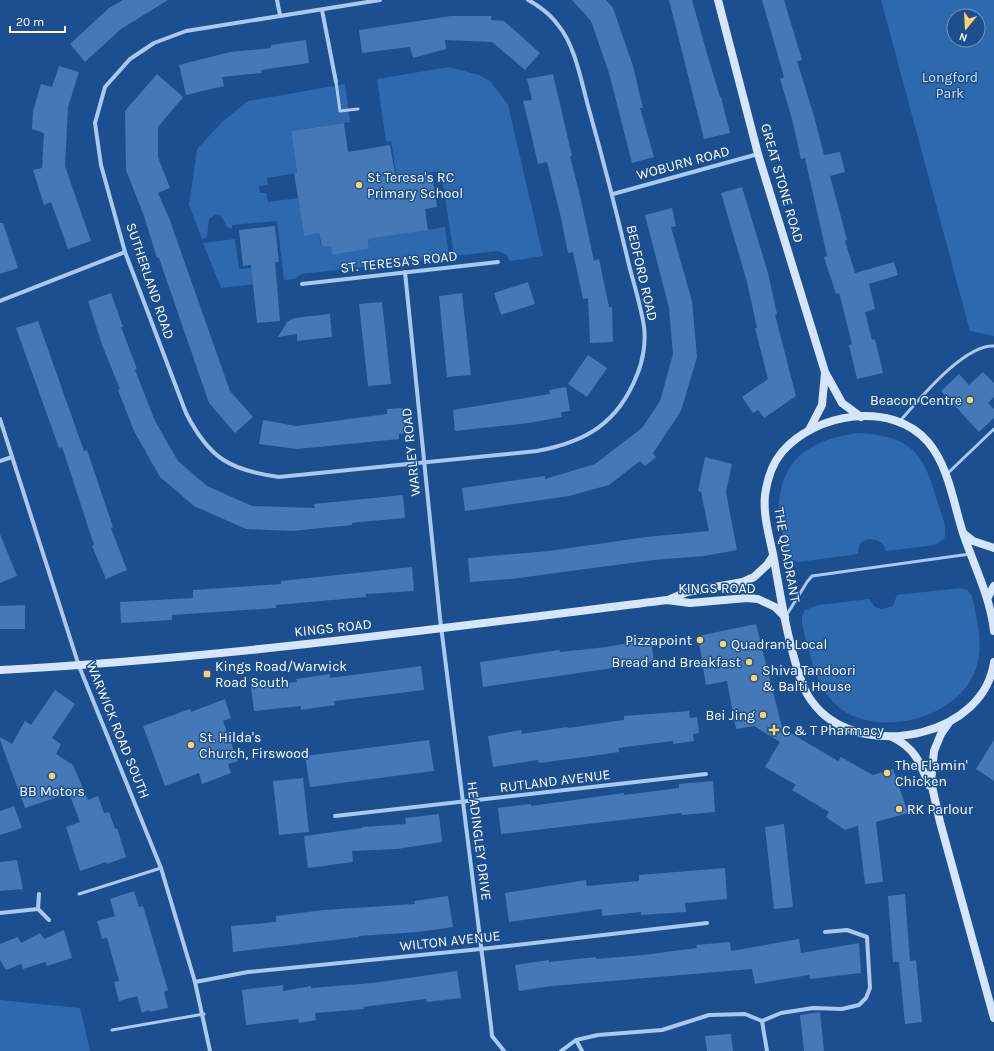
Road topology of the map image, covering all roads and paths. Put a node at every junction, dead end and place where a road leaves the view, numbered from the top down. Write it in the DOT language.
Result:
graph roads {
  1 [pos="277,0"];
  2 [pos="380,0"];
  3 [pos="528,0"];
  4 [pos="718,0"];
  5 [pos="322,10"];
  6 [pos="280,15"];
  7 [pos="336,82"];
  8 [pos="358,109"];
  9 [pos="758,154"];
  10 [pos="613,194"];
  11 [pos="125,252"];
  12 [pos="498,262"];
  13 [pos="405,272"];
  14 [pos="302,284"];
  15 [pos="0,301"];
  16 [pos="994,346"];
  17 [pos="825,372"];
  18 [pos="860,417"];
  19 [pos="0,419"];
  20 [pos="899,422"];
  21 [pos="994,429"];
  22 [pos="809,430"];
  23 [pos="12,457"];
  24 [pos="0,461"];
  25 [pos="423,462"];
  26 [pos="946,474"];
  27 [pos="963,533"];
  28 [pos="994,548"];
  29 [pos="971,554"];
  30 [pos="773,556"];
  31 [pos="994,586"];
  32 [pos="988,597"];
  33 [pos="667,600"];
  34 [pos="786,617"];
  35 [pos="441,630"];
  36 [pos="994,631"];
  37 [pos="994,662"];
  38 [pos="79,666"];
  39 [pos="0,670"];
  40 [pos="948,723"];
  41 [pos="890,736"];
  42 [pos="706,774"];
  43 [pos="935,800"];
  44 [pos="464,803"];
  45 [pos="335,816"];
  46 [pos="161,868"];
  47 [pos="39,894"];
  48 [pos="78,894"];
  49 [pos="38,909"];
  50 [pos="0,913"];
  51 [pos="48,920"];
  52 [pos="707,923"];
  53 [pos="825,932"];
  54 [pos="482,949"];
  55 [pos="195,982"];
  56 [pos="204,1014"];
  57 [pos="994,1018"];
  58 [pos="762,1021"];
  59 [pos="112,1030"];
  60 [pos="576,1040"];
  61 [pos="210,1051"];
  62 [pos="504,1051"];
  63 [pos="561,1051"];
  64 [pos="582,1051"];
  65 [pos="766,1051"];
  1 -- 6 [label="street"];
  2 -- 5 [label="street"];
  3 -- 10 [label="street, BEDFORD ROAD"];
  4 -- 9 [label="street, GREAT STONE ROAD"];
  5 -- 6 [label="street"];
  5 -- 7 [label="street"];
  6 -- 11 [label="street, SUTHERLAND ROAD"];
  7 -- 8 [label="lane"];
  9 -- 10 [label="street, WOBURN ROAD"];
  9 -- 17 [label="street, GREAT STONE ROAD"];
  10 -- 25 [label="street, BEDFORD ROAD"];
  11 -- 15 [label="street"];
  11 -- 25 [label="street, SUTHERLAND ROAD"];
  12 -- 13 [label="street, ST. TERESA'S ROAD"];
  13 -- 14 [label="street, ST. TERESA'S ROAD"];
  13 -- 25 [label="street, WARLEY ROAD"];
  16 -- 20 [label="lane"];
  17 -- 18 [label="street, GREAT STONE ROAD"];
  17 -- 22 [label="street, GREAT STONE ROAD"];
  18 -- 20 [label="street, THE QUADRANT"];
  18 -- 22 [label="street, THE QUADRANT"];
  19 -- 23 [label="street, WARWICK ROAD SOUTH"];
  20 -- 26 [label="street, THE QUADRANT"];
  21 -- 26 [label="lane"];
  22 -- 30 [label="street, THE QUADRANT"];
  23 -- 24 [label="street"];
  23 -- 38 [label="street, WARWICK ROAD SOUTH"];
  25 -- 35 [label="street, WARLEY ROAD"];
  26 -- 27 [label="street, THE QUADRANT"];
  27 -- 28 [label="street"];
  27 -- 29 [label="street, THE QUADRANT"];
  29 -- 32 [label="street, THE QUADRANT"];
  29 -- 34 [label="lane"];
  30 -- 33 [label="street, KINGS ROAD"];
  30 -- 34 [label="street, THE QUADRANT"];
  31 -- 32 [label="street"];
  32 -- 36 [label="street, THE QUADRANT"];
  33 -- 34 [label="street, KINGS ROAD"];
  33 -- 35 [label="street, KINGS ROAD"];
  34 -- 41 [label="street, THE QUADRANT"];
  35 -- 38 [label="street, KINGS ROAD"];
  35 -- 44 [label="street, HEADINGLEY DRIVE"];
  37 -- 40 [label="street, THE QUADRANT"];
  38 -- 39 [label="street, KINGS ROAD"];
  38 -- 46 [label="street, WARWICK ROAD SOUTH"];
  40 -- 41 [label="street, THE QUADRANT"];
  40 -- 43 [label="street"];
  41 -- 43 [label="street"];
  42 -- 44 [label="street, RUTLAND AVENUE"];
  43 -- 57 [label="street"];
  44 -- 45 [label="street, RUTLAND AVENUE"];
  44 -- 54 [label="street, HEADINGLEY DRIVE"];
  46 -- 48 [label="lane"];
  46 -- 55 [label="street, WARWICK ROAD SOUTH"];
  47 -- 49 [label="street"];
  49 -- 50 [label="street"];
  49 -- 51 [label="street"];
  52 -- 54 [label="street, WILTON AVENUE"];
  53 -- 58 [label="street"];
  54 -- 55 [label="street, WILTON AVENUE"];
  54 -- 62 [label="street, HEADINGLEY DRIVE"];
  55 -- 56 [label="street, WARWICK ROAD SOUTH"];
  56 -- 59 [label="lane"];
  56 -- 61 [label="street, WARWICK ROAD SOUTH"];
  58 -- 60 [label="street"];
  58 -- 65 [label="street"];
  60 -- 63 [label="street"];
  60 -- 64 [label="street"];
}
